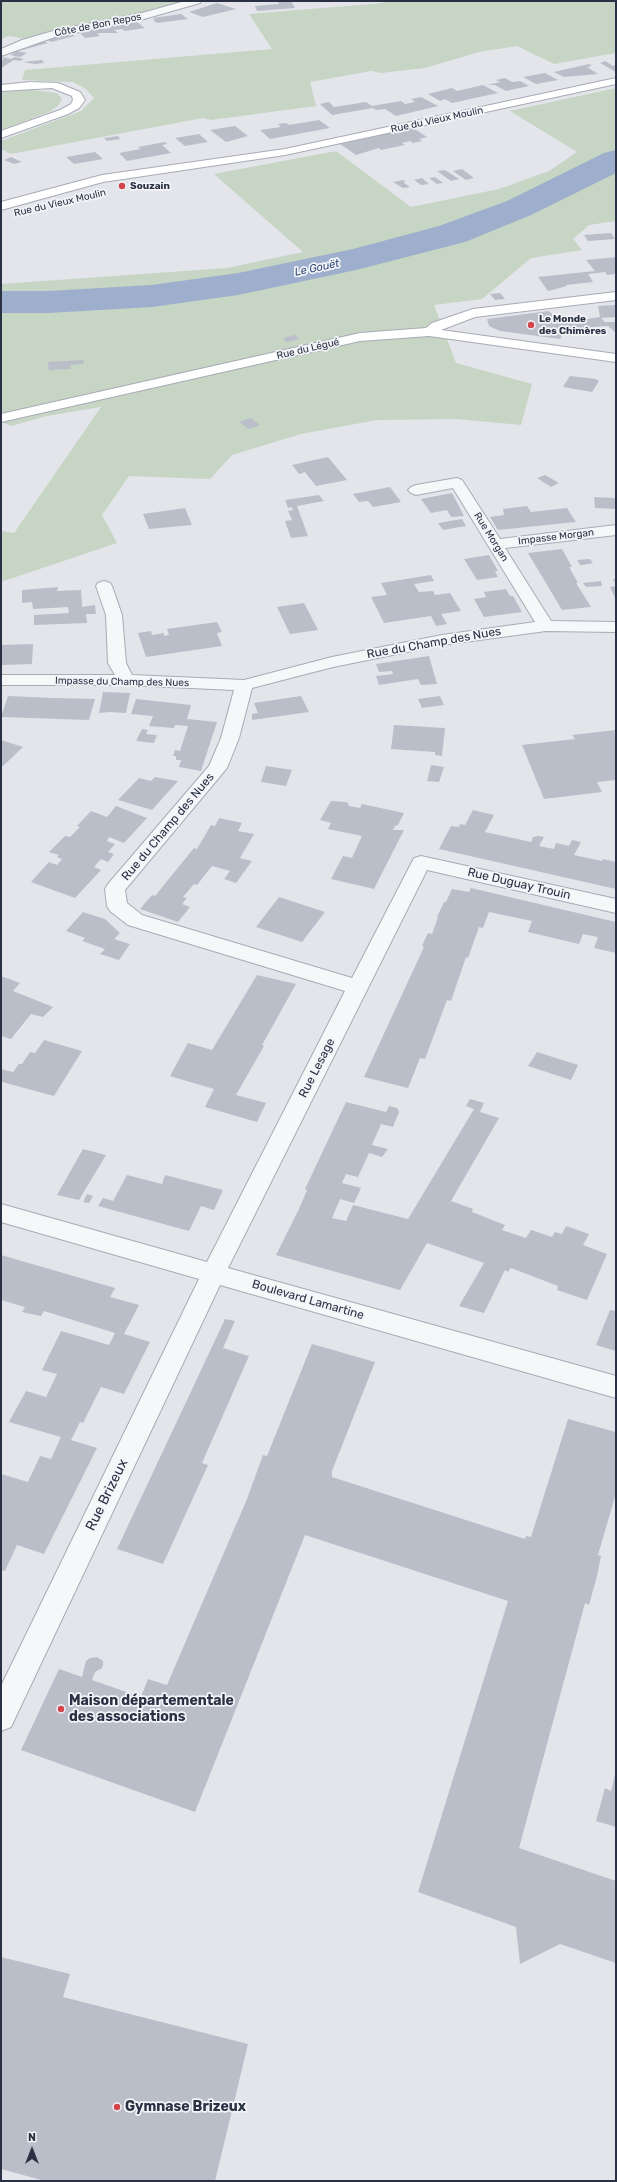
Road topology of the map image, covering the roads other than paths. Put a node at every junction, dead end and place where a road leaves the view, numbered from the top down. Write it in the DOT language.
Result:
graph roads {
  1 [pos="196,1"];
  2 [pos="1,53"];
  3 [pos="616,81"];
  4 [pos="1,88"];
  5 [pos="1,136"];
  6 [pos="258,157"];
  7 [pos="124,188"];
  8 [pos="1,206"];
  9 [pos="29,211"];
  10 [pos="1,216"];
  11 [pos="616,296"];
  12 [pos="429,332"];
  13 [pos="616,358"];
  14 [pos="1,418"];
  15 [pos="416,490"];
  16 [pos="616,530"];
  17 [pos="495,544"];
  18 [pos="104,586"];
  19 [pos="546,626"];
  20 [pos="616,627"];
  21 [pos="1,680"];
  22 [pos="126,680"];
  23 [pos="244,685"];
  24 [pos="421,862"];
  25 [pos="616,906"];
  26 [pos="358,987"];
  27 [pos="1,1213"];
  28 [pos="214,1273"];
  29 [pos="616,1387"];
  30 [pos="1,1717"];
  1 -- 2 [label="street, Côte de Bon Repos"];
  3 -- 6 [label="street, Rue du Vieux Moulin"];
  4 -- 5 [label="street"];
  6 -- 7 [label="street, Rue du Vieux Moulin"];
  6 -- 8 [label="street, Rue du Vieux Moulin"];
  9 -- 10 [label="street, Rue du Vieux Moulin"];
  11 -- 12 [label="street, Rue du Légué"];
  12 -- 13 [label="street"];
  12 -- 14 [label="street, Rue du Légué"];
  15 -- 17 [label="street, Rue Morgan"];
  16 -- 17 [label="street, Impasse Morgan"];
  17 -- 19 [label="street, Rue Morgan"];
  18 -- 22 [label="street"];
  19 -- 20 [label="street, Rue du Champ des Nues"];
  19 -- 23 [label="street, Rue du Champ des Nues"];
  21 -- 22 [label="street, Impasse du Champ des Nues"];
  22 -- 23 [label="street, Impasse du Champ des Nues"];
  23 -- 26 [label="street, Rue du Champ des Nues"];
  24 -- 25 [label="street, Rue Duguay Trouin"];
  24 -- 26 [label="street, Rue Lesage"];
  26 -- 28 [label="street, Rue Lesage"];
  27 -- 28 [label="street, Boulevard Lamartine"];
  28 -- 29 [label="street, Boulevard Lamartine"];
  28 -- 30 [label="street, Rue Brizeux"];
}
